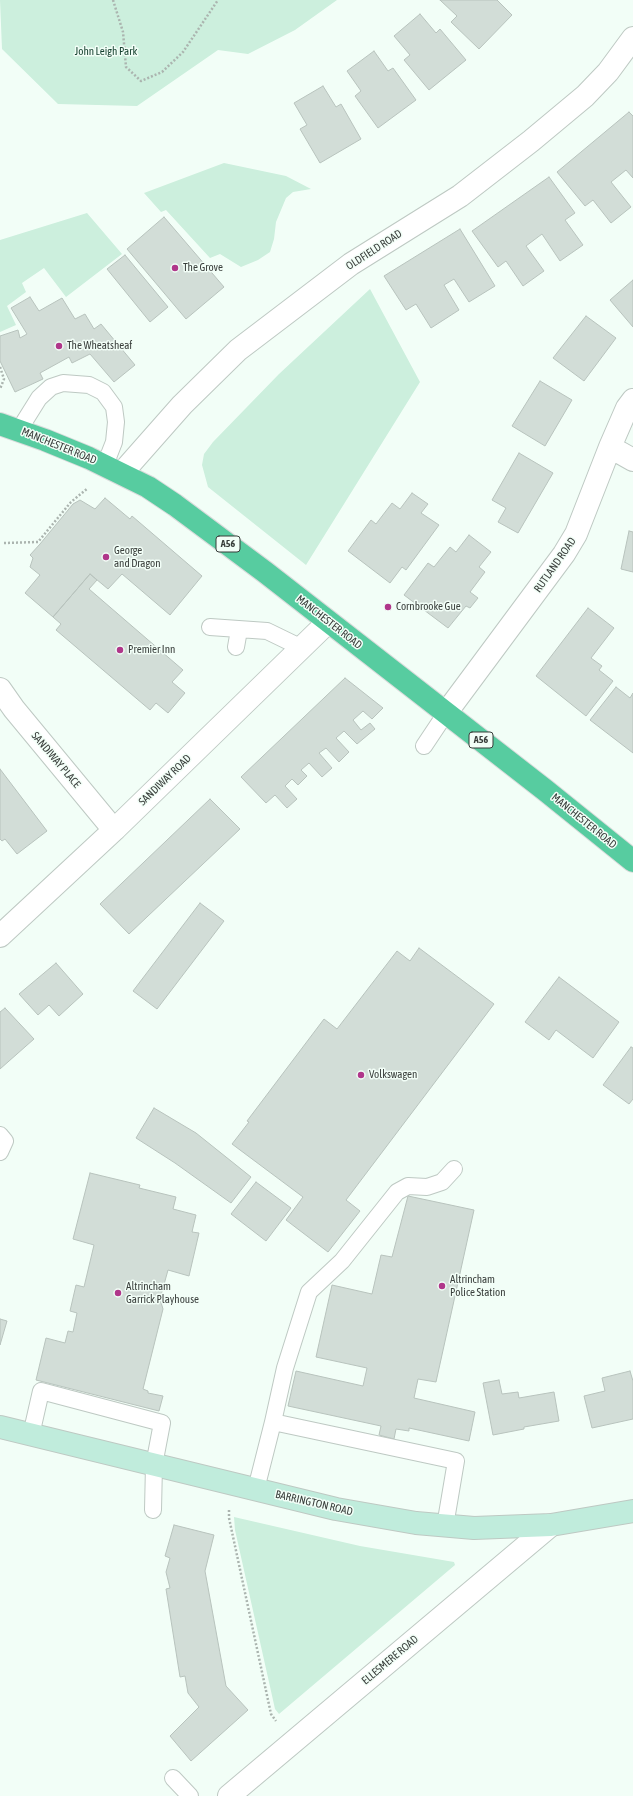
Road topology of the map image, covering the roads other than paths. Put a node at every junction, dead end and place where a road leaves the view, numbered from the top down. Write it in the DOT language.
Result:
graph roads {
  1 [pos="631,44"];
  2 [pos="633,400"];
  3 [pos="9,427"];
  4 [pos="610,447"];
  5 [pos="633,460"];
  6 [pos="114,469"];
  7 [pos="328,622"];
  8 [pos="210,627"];
  9 [pos="239,630"];
  10 [pos="236,647"];
  11 [pos="302,648"];
  12 [pos="0,689"];
  13 [pos="446,713"];
  14 [pos="424,746"];
  15 [pos="114,830"];
  16 [pos="633,861"];
  17 [pos="0,936"];
  18 [pos="0,1135"];
  19 [pos="0,1152"];
  20 [pos="454,1169"];
  21 [pos="273,1422"];
  22 [pos="0,1427"];
  23 [pos="30,1435"];
  24 [pos="154,1465"];
  25 [pos="256,1489"];
  26 [pos="153,1510"];
  27 [pos="633,1511"];
  28 [pos="551,1525"];
  29 [pos="445,1526"];
  30 [pos="173,1778"];
  31 [pos="190,1796"];
  32 [pos="229,1796"];
  1 -- 6 [label="street, OLDFIELD ROAD"];
  2 -- 4 [label="street, RUTLAND ROAD"];
  3 -- 6 [label="highway, MANCHESTER ROAD / A56"];
  3 -- 6 [label="lane"];
  4 -- 5 [label="street"];
  4 -- 13 [label="street, RUTLAND ROAD"];
  6 -- 7 [label="highway, MANCHESTER ROAD / A56"];
  7 -- 11 [label="street, SANDIWAY ROAD"];
  7 -- 13 [label="highway, MANCHESTER ROAD / A56"];
  8 -- 9 [label="lane"];
  9 -- 10 [label="lane"];
  9 -- 11 [label="lane"];
  11 -- 15 [label="street, SANDIWAY ROAD"];
  12 -- 15 [label="street, SANDIWAY PLACE"];
  13 -- 14 [label="lane"];
  13 -- 16 [label="highway, MANCHESTER ROAD / A56"];
  15 -- 17 [label="street, SANDIWAY ROAD"];
  18 -- 19 [label="lane"];
  20 -- 21 [label="lane"];
  21 -- 25 [label="lane"];
  21 -- 29 [label="lane"];
  22 -- 23 [label="main road, BARRINGTON ROAD"];
  23 -- 24 [label="main road, BARRINGTON ROAD"];
  23 -- 24 [label="lane"];
  24 -- 25 [label="main road, BARRINGTON ROAD"];
  24 -- 26 [label="lane"];
  25 -- 29 [label="main road, BARRINGTON ROAD"];
  27 -- 28 [label="main road, BARRINGTON ROAD"];
  28 -- 29 [label="main road, BARRINGTON ROAD"];
  28 -- 32 [label="street, ELLESMERE ROAD"];
  30 -- 31 [label="lane"];
}
